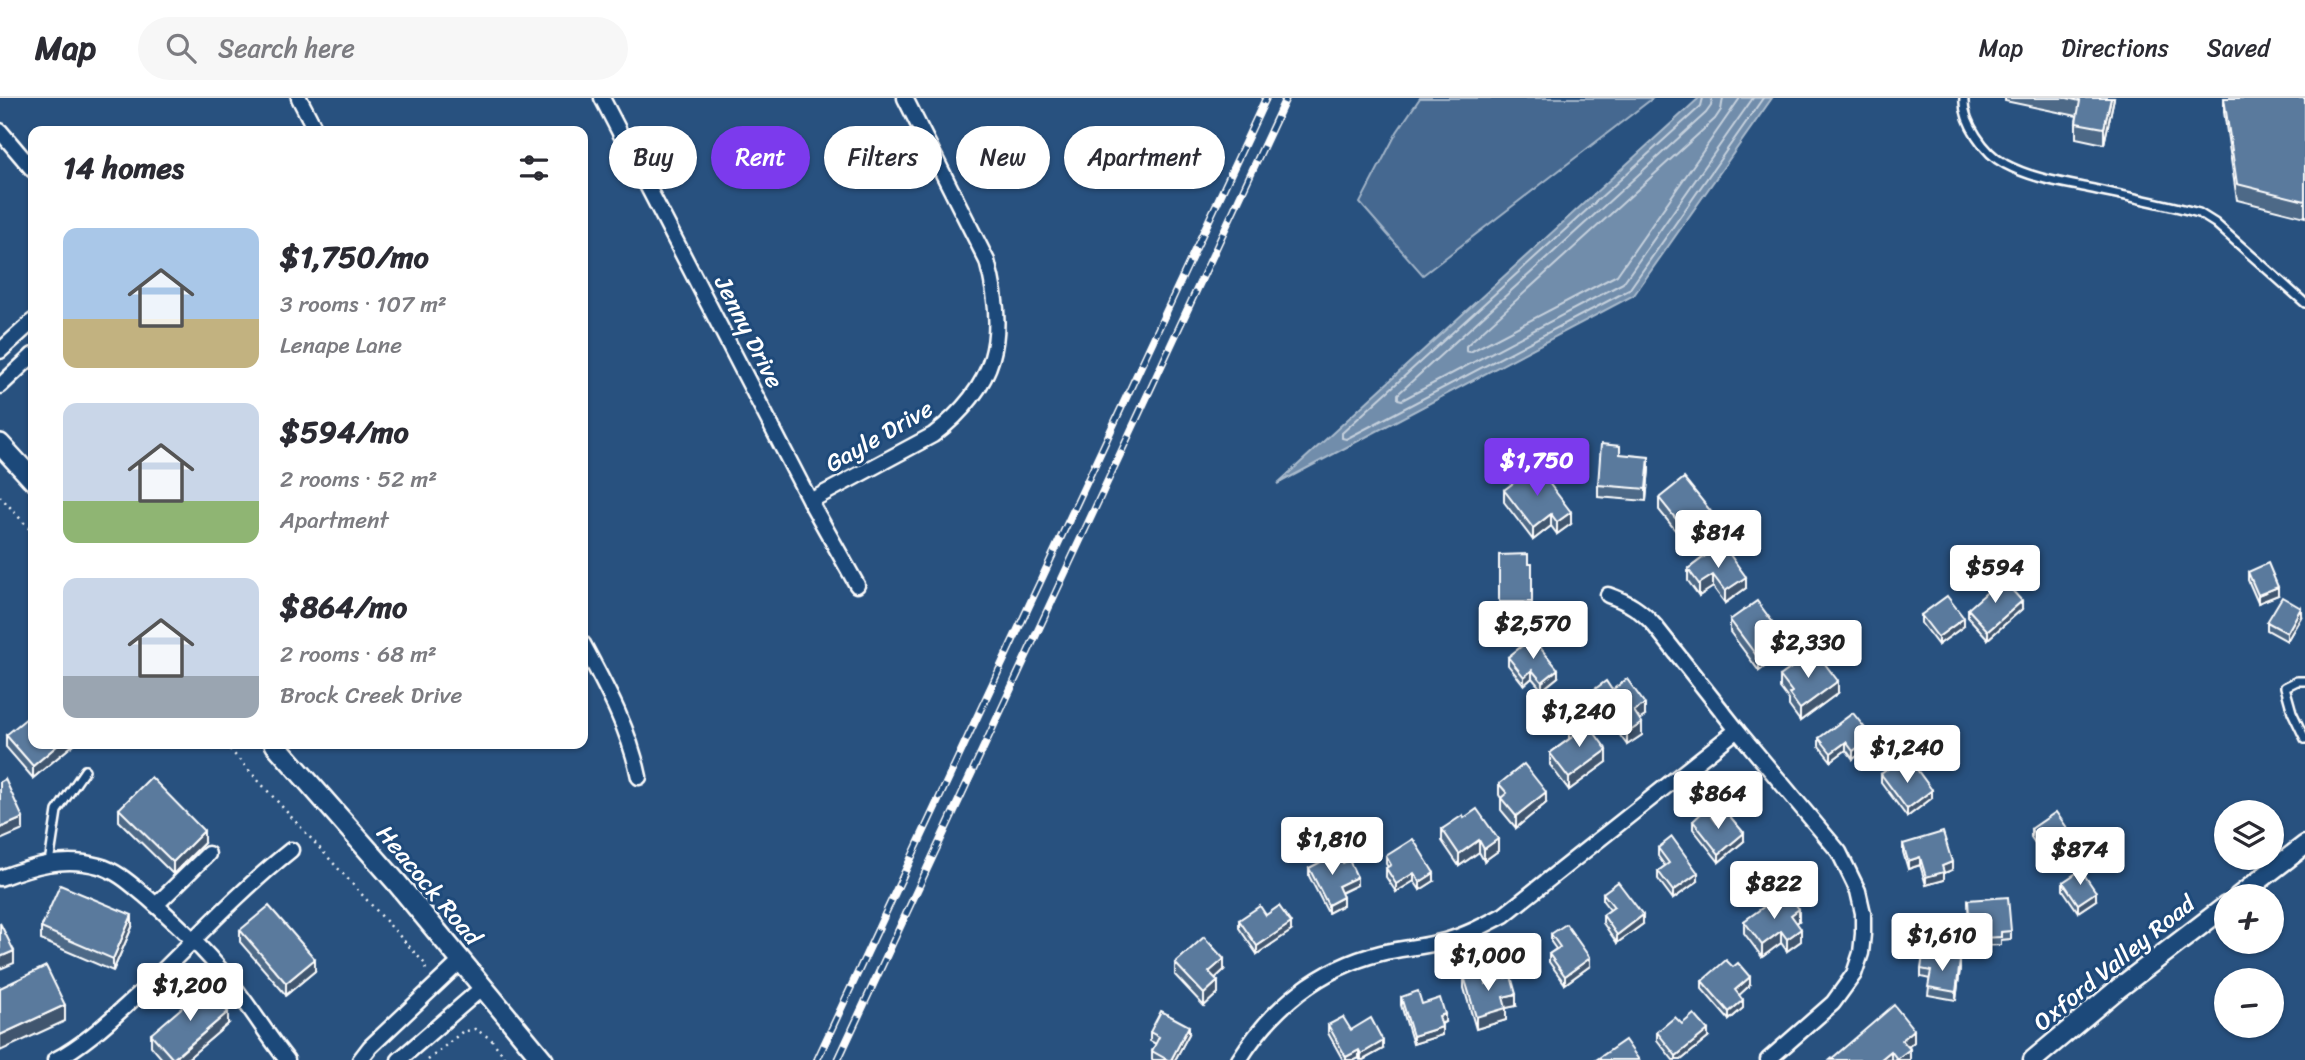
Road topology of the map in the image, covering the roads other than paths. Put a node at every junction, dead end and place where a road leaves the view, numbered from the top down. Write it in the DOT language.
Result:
graph roads {
  1 [pos="299,98"];
  2 [pos="602,98"];
  3 [pos="905,98"];
  4 [pos="1964,98"];
  5 [pos="313,126"];
  6 [pos="0,131"];
  7 [pos="28,164"];
  8 [pos="2305,303"];
  9 [pos="28,326"];
  10 [pos="0,351"];
  11 [pos="28,360"];
  12 [pos="0,386"];
  13 [pos="0,444"];
  14 [pos="28,475"];
  15 [pos="810,500"];
  16 [pos="857,585"];
  17 [pos="1608,595"];
  18 [pos="588,654"];
  19 [pos="2305,681"];
  20 [pos="1737,730"];
  21 [pos="2305,739"];
  22 [pos="279,749"];
  23 [pos="85,771"];
  24 [pos="639,777"];
  25 [pos="2305,845"];
  26 [pos="291,850"];
  27 [pos="208,854"];
  28 [pos="48,863"];
  29 [pos="0,878"];
  30 [pos="2255,884"];
  31 [pos="156,905"];
  32 [pos="2214,915"];
  33 [pos="194,942"];
  34 [pos="461,961"];
  35 [pos="483,987"];
  36 [pos="54,1060"];
  37 [pos="287,1060"];
  38 [pos="360,1060"];
  39 [pos="399,1060"];
  40 [pos="543,1060"];
  41 [pos="1239,1060"];
  42 [pos="1768,1060"];
  43 [pos="2033,1060"];
  1 -- 5 [label="street"];
  2 -- 15 [label="street, Jenny Drive"];
  3 -- 15 [label="street, Gayle Drive"];
  4 -- 8 [label="lane"];
  6 -- 7 [label="street"];
  9 -- 10 [label="street"];
  11 -- 12 [label="street"];
  13 -- 14 [label="main road"];
  15 -- 16 [label="street, Jenny Drive"];
  17 -- 20 [label="street"];
  18 -- 24 [label="street"];
  19 -- 21 [label="lane"];
  20 -- 41 [label="street"];
  20 -- 42 [label="street"];
  22 -- 34 [label="main road, Heacock Road"];
  23 -- 28 [label="lane"];
  25 -- 30 [label="street"];
  26 -- 33 [label="street"];
  27 -- 31 [label="street"];
  28 -- 29 [label="street"];
  28 -- 31 [label="street"];
  31 -- 33 [label="street"];
  32 -- 43 [label="street, Oxford Valley Road"];
  33 -- 36 [label="street"];
  33 -- 37 [label="street"];
  34 -- 35 [label="main road, Heacock Road"];
  34 -- 38 [label="street"];
  35 -- 39 [label="street"];
  35 -- 40 [label="main road, Heacock Road"];
}
